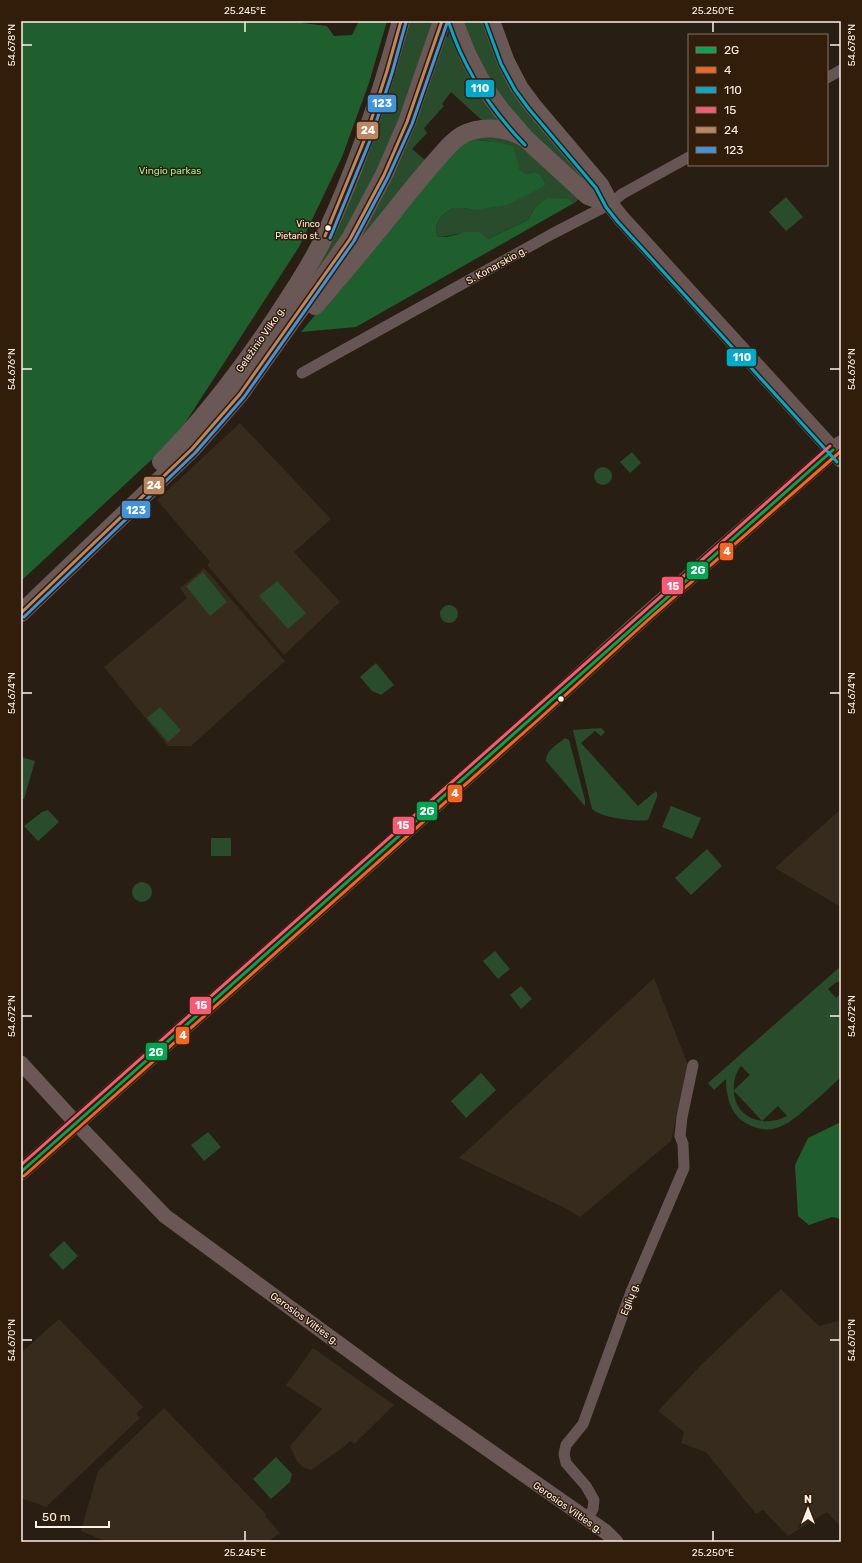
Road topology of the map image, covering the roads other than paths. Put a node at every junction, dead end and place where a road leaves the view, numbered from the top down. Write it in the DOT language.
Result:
graph roads {
  1 [pos="402,21"];
  2 [pos="442,21"];
  3 [pos="454,21"];
  4 [pos="491,21"];
  5 [pos="841,70"];
  6 [pos="828,77"];
  7 [pos="526,139"];
  8 [pos="688,158"];
  9 [pos="610,204"];
  10 [pos="302,373"];
  11 [pos="240,394"];
  12 [pos="838,451"];
  13 [pos="21,595"];
  14 [pos="21,612"];
  15 [pos="21,1063"];
  16 [pos="693,1065"];
  17 [pos="76,1123"];
  18 [pos="21,1172"];
  19 [pos="587,1519"];
  20 [pos="616,1542"];
  1 -- 13 [label="highway, Geležinio Vilko g."];
  2 -- 11 [label="highway, Geležinio Vilko g."];
  3 -- 7 [label="highway"];
  4 -- 9 [label="highway"];
  5 -- 6 [label="street"];
  7 -- 9 [label="highway"];
  7 -- 11 [label="highway"];
  8 -- 9 [label="street, S. Konarskio g."];
  9 -- 10 [label="street, S. Konarskio g."];
  9 -- 12 [label="main road"];
  11 -- 14 [label="highway, Geležinio Vilko g."];
  12 -- 17 [label="main road"];
  15 -- 17 [label="main road, Gerosios Vilties g."];
  16 -- 19 [label="street, Eglių g."];
  17 -- 18 [label="main road"];
  17 -- 19 [label="main road, Gerosios Vilties g."];
  19 -- 20 [label="main road, Gerosios Vilties g."];
}
